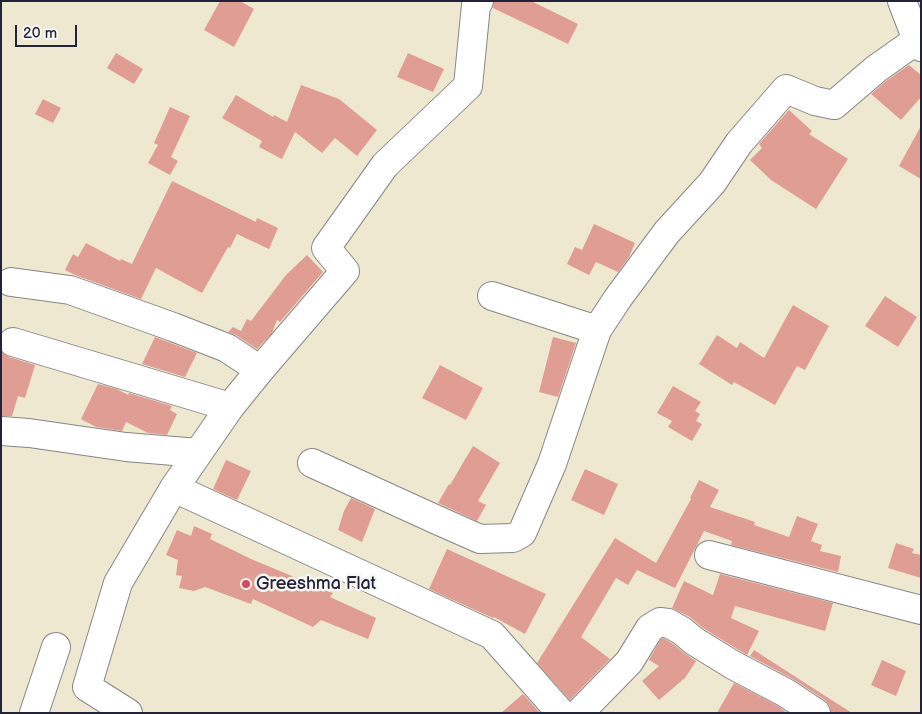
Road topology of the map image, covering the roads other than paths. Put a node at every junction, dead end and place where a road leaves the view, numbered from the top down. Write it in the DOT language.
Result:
graph roads {
  1 [pos="479,1"];
  2 [pos="902,1"];
  3 [pos="919,44"];
  4 [pos="11,282"];
  5 [pos="492,296"];
  6 [pos="596,330"];
  7 [pos="13,342"];
  8 [pos="260,370"];
  9 [pos="230,407"];
  10 [pos="1,431"];
  11 [pos="198,453"];
  12 [pos="312,464"];
  13 [pos="174,488"];
  14 [pos="709,555"];
  15 [pos="921,610"];
  16 [pos="56,647"];
  17 [pos="34,713"];
  18 [pos="128,713"];
  19 [pos="561,713"];
  20 [pos="580,713"];
  21 [pos="816,713"];
  1 -- 8 [label="street"];
  2 -- 3 [label="street"];
  3 -- 6 [label="street"];
  4 -- 8 [label="street"];
  5 -- 6 [label="street"];
  6 -- 12 [label="street"];
  7 -- 9 [label="street"];
  8 -- 9 [label="street"];
  9 -- 11 [label="street"];
  10 -- 11 [label="street"];
  11 -- 13 [label="street"];
  13 -- 18 [label="street"];
  13 -- 19 [label="street"];
  14 -- 15 [label="street"];
  16 -- 17 [label="street"];
  20 -- 21 [label="street"];
}
